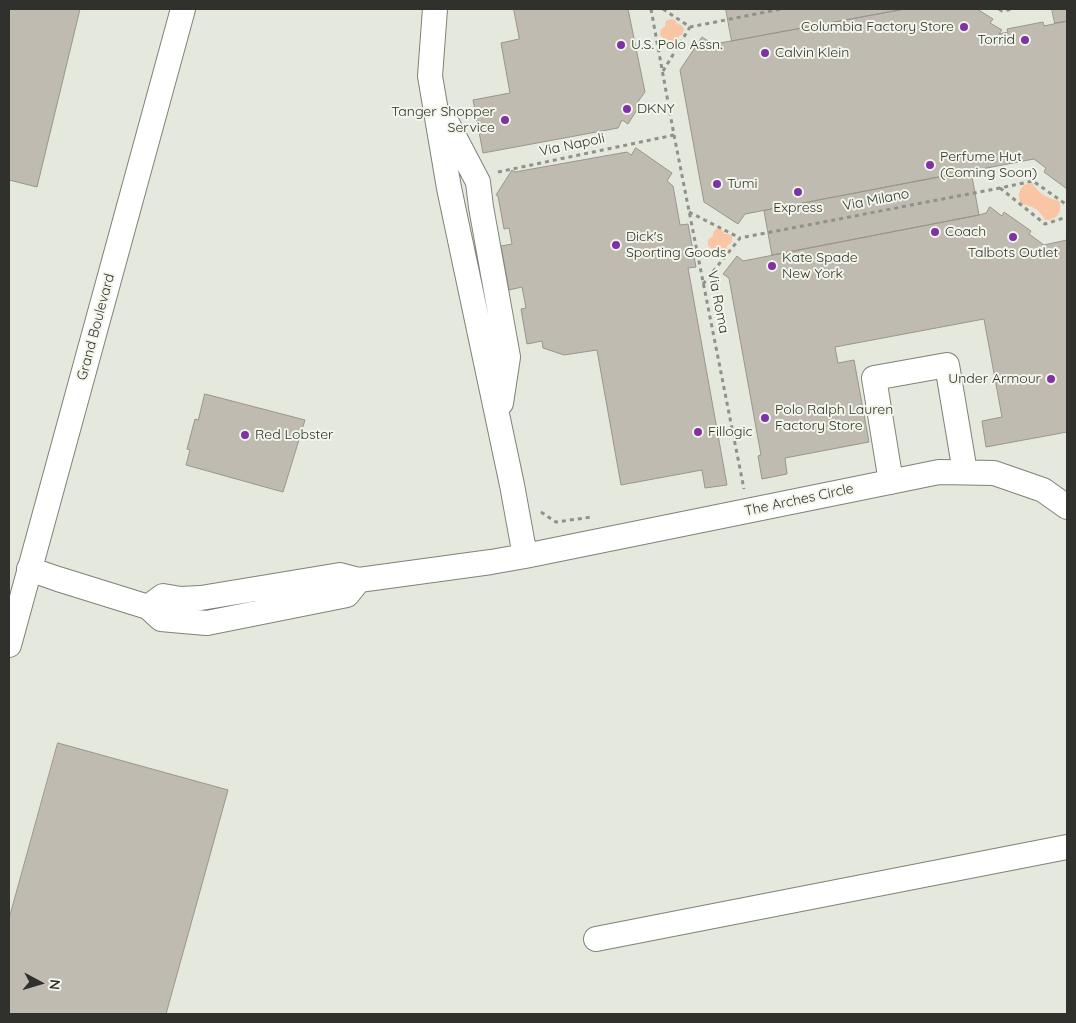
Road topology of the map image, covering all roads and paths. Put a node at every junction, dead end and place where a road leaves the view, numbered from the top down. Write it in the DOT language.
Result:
graph roads {
  1 [pos="183,9"];
  2 [pos="435,9"];
  3 [pos="651,9"];
  4 [pos="663,9"];
  5 [pos="781,9"];
  6 [pos="999,9"];
  7 [pos="1014,9"];
  8 [pos="690,27"];
  9 [pos="663,72"];
  10 [pos="434,97"];
  11 [pos="674,135"];
  12 [pos="478,182"];
  13 [pos="1000,188"];
  14 [pos="1067,205"];
  15 [pos="689,212"];
  16 [pos="1067,217"];
  17 [pos="740,238"];
  18 [pos="703,284"];
  19 [pos="498,419"];
  20 [pos="965,472"];
  21 [pos="891,482"];
  22 [pos="734,490"];
  23 [pos="746,499"];
  24 [pos="538,507"];
  25 [pos="1067,507"];
  26 [pos="598,515"];
  27 [pos="525,556"];
  28 [pos="30,569"];
  29 [pos="9,645"];
  30 [pos="1067,847"];
  31 [pos="596,939"];
  1 -- 28 [label="street, Grand Boulevard"];
  2 -- 10 [label="street"];
  3 -- 9 [label="path, Via Roma"];
  4 -- 8 [label="path"];
  5 -- 8 [label="path"];
  6 -- 7 [label="path"];
  8 -- 9 [label="path"];
  9 -- 11 [label="path, Via Roma"];
  10 -- 12 [label="street"];
  10 -- 19 [label="street"];
  11 -- 12 [label="path, Via Napoli"];
  11 -- 15 [label="path, Via Roma"];
  12 -- 19 [label="street"];
  13 -- 14 [label="path, Via Milano"];
  13 -- 16 [label="path"];
  13 -- 17 [label="path, Via Milano"];
  15 -- 17 [label="path"];
  15 -- 18 [label="path, Via Roma"];
  17 -- 18 [label="path"];
  18 -- 23 [label="path, Via Roma"];
  19 -- 27 [label="street"];
  20 -- 21 [label="street, The Arches Circle"];
  20 -- 21 [label="street"];
  20 -- 25 [label="street, The Arches Circle"];
  21 -- 23 [label="street, The Arches Circle"];
  22 -- 23 [label="path"];
  23 -- 27 [label="street, The Arches Circle"];
  24 -- 26 [label="path"];
  27 -- 28 [label="street, The Arches Circle"];
  28 -- 29 [label="street, Grand Boulevard"];
  30 -- 31 [label="street"];
}
